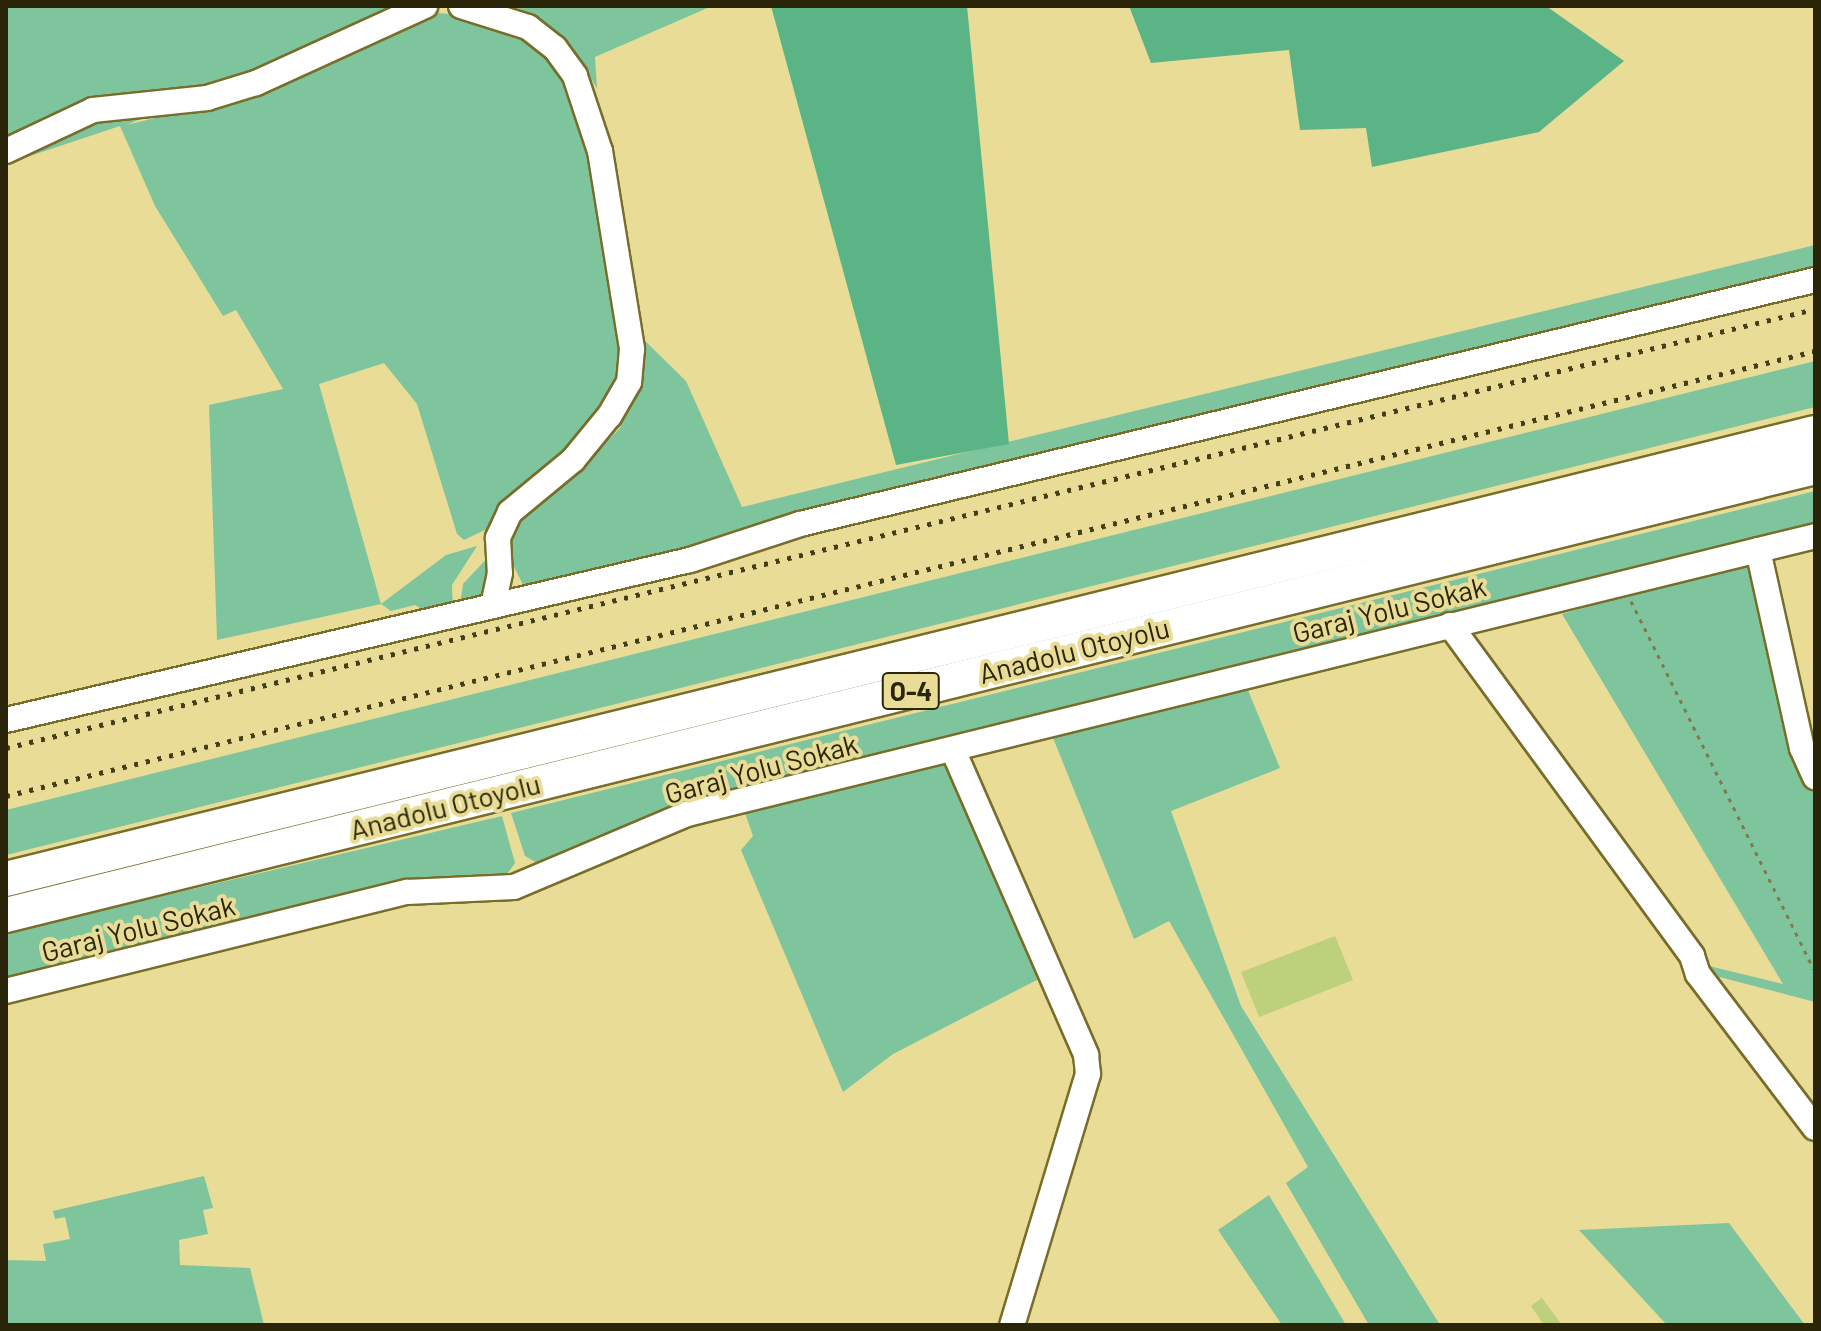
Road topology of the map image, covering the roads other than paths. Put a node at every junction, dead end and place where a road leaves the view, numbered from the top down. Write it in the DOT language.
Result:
graph roads {
  1 [pos="425,6"];
  2 [pos="461,6"];
  3 [pos="6,151"];
  4 [pos="1815,280"];
  5 [pos="1815,433"];
  6 [pos="1815,467"];
  7 [pos="1815,536"];
  8 [pos="1758,550"];
  9 [pos="493,606"];
  10 [pos="1450,625"];
  11 [pos="6,720"];
  12 [pos="953,750"];
  13 [pos="1815,777"];
  14 [pos="6,879"];
  15 [pos="6,915"];
  16 [pos="6,991"];
  17 [pos="1815,1128"];
  18 [pos="1012,1325"];
  1 -- 3 [label="street"];
  2 -- 9 [label="street"];
  4 -- 9 [label="street"];
  5 -- 14 [label="highway, Anadolu Otoyolu / O-4"];
  6 -- 15 [label="highway, Anadolu Otoyolu / O-4"];
  7 -- 8 [label="street, Garaj Yolu Sokak"];
  8 -- 10 [label="street, Garaj Yolu Sokak"];
  8 -- 13 [label="street"];
  9 -- 11 [label="street"];
  10 -- 12 [label="street, Garaj Yolu Sokak"];
  10 -- 17 [label="street"];
  12 -- 16 [label="street, Garaj Yolu Sokak"];
  12 -- 18 [label="street"];
}
